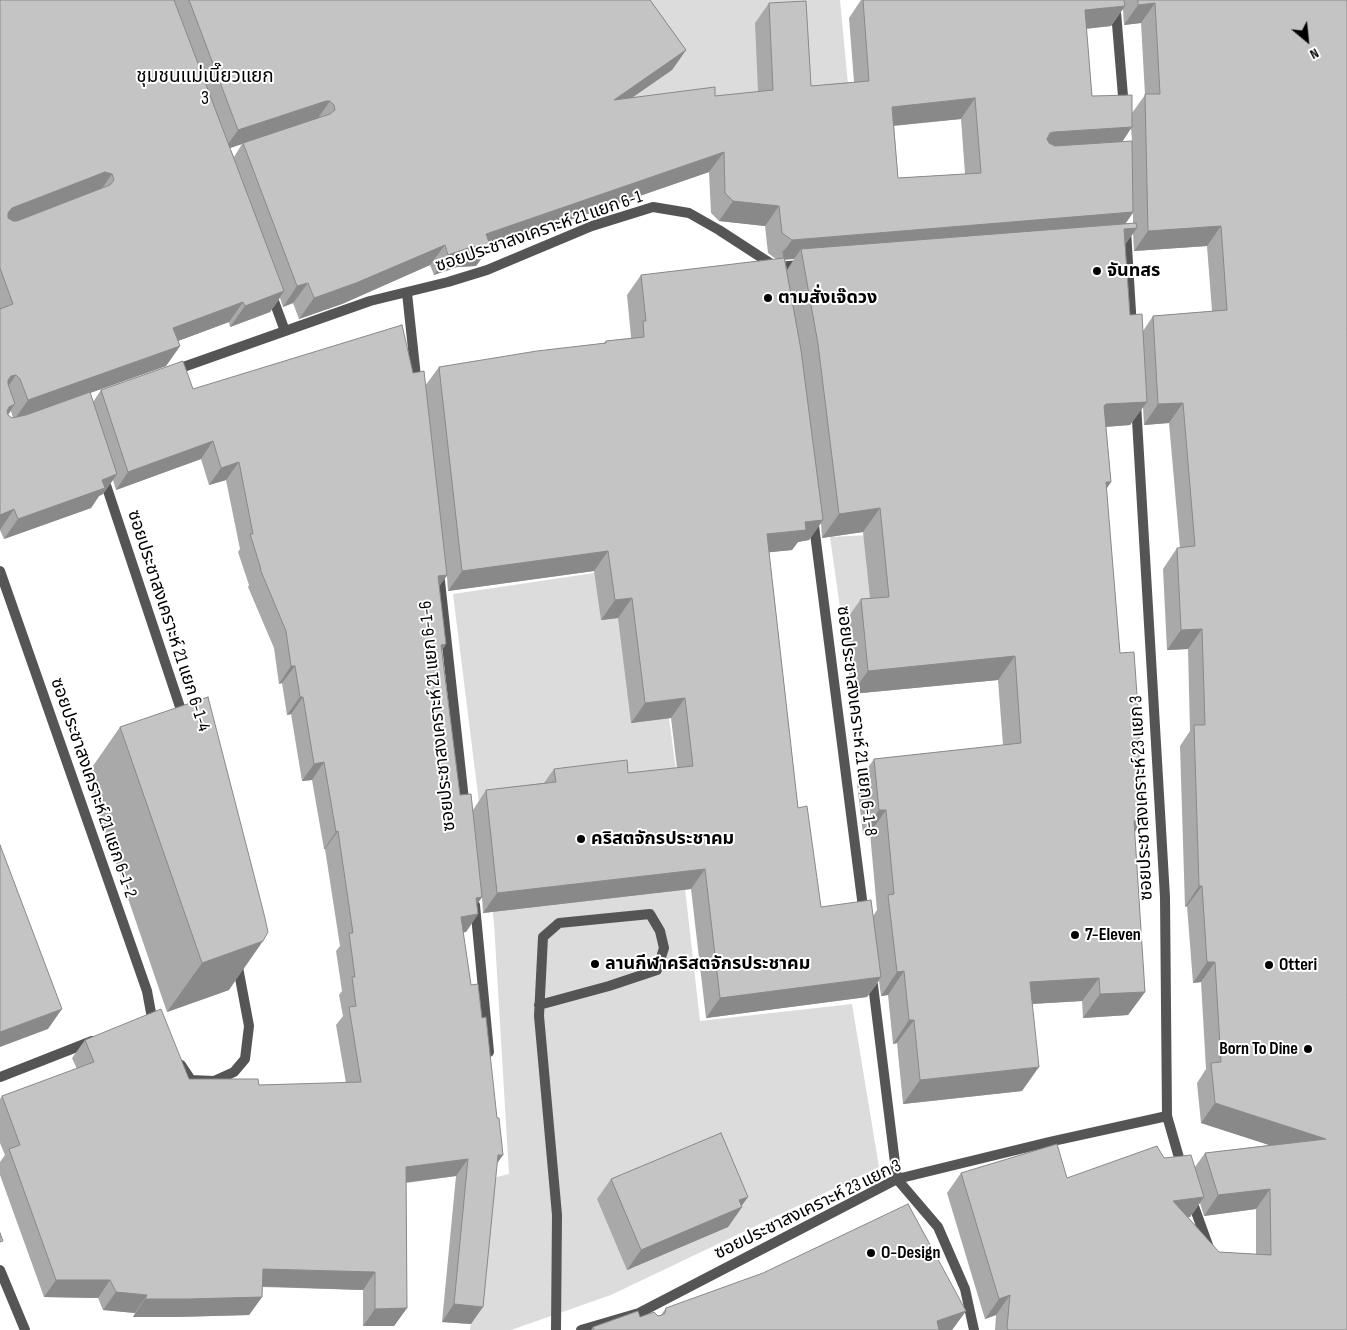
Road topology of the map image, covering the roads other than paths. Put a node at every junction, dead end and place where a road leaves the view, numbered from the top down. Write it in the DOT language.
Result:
graph roads {
  1 [pos="1115,0"];
  2 [pos="1124,117"];
  3 [pos="1126,220"];
  4 [pos="814,264"];
  5 [pos="268,287"];
  6 [pos="406,293"];
  7 [pos="285,331"];
  8 [pos="1132,338"];
  9 [pos="161,375"];
  10 [pos="1135,394"];
  11 [pos="418,398"];
  12 [pos="100,469"];
  13 [pos="812,508"];
  14 [pos="438,558"];
  15 [pos="0,571"];
  16 [pos="187,727"];
  17 [pos="466,821"];
  18 [pos="475,899"];
  19 [pos="865,924"];
  20 [pos="234,949"];
  21 [pos="871,971"];
  22 [pos="539,1005"];
  23 [pos="150,1021"];
  24 [pos="98,1039"];
  25 [pos="175,1056"];
  26 [pos="490,1066"];
  27 [pos="0,1077"];
  28 [pos="1167,1116"];
  29 [pos="897,1180"];
  30 [pos="1209,1249"];
  31 [pos="0,1270"];
  32 [pos="25,1330"];
  33 [pos="556,1330"];
  34 [pos="581,1330"];
  35 [pos="974,1330"];
  1 -- 2 [label="street"];
  3 -- 8 [label="street"];
  4 -- 6 [label="street, ซอยประชาสงเคราะห์ 21 แยก 6-1"];
  5 -- 7 [label="street"];
  6 -- 7 [label="street, ซอยประชาสงเคราะห์ 21 แยก 6-1"];
  6 -- 11 [label="street"];
  7 -- 9 [label="street, ซอยประชาสงเคราะห์ 21 แยก 6-1"];
  10 -- 28 [label="street, ซอยประชาสงเคราะห์ 23 แยก 3"];
  12 -- 16 [label="street, ซอยประชาสงเคราะห์ 21 แยก 6-1-4"];
  13 -- 19 [label="street, ซอยประชาสงเคราะห์ 21 แยก 6-1-8"];
  14 -- 17 [label="street, ซอยประชาสงเคราะห์ 21 แยก 6-1-6"];
  15 -- 23 [label="street, ซอยประชาสงเคราะห์ 21 แยก 6-1-2"];
  18 -- 26 [label="street"];
  20 -- 25 [label="street"];
  21 -- 29 [label="street"];
  22 -- 22 [label="street"];
  22 -- 33 [label="street"];
  24 -- 27 [label="street"];
  28 -- 29 [label="street, ซอยประชาสงเคราะห์ 23 แยก 3"];
  28 -- 30 [label="street"];
  29 -- 34 [label="street, ซอยประชาสงเคราะห์ 23 แยก 3"];
  29 -- 35 [label="street"];
  31 -- 32 [label="street"];
}
